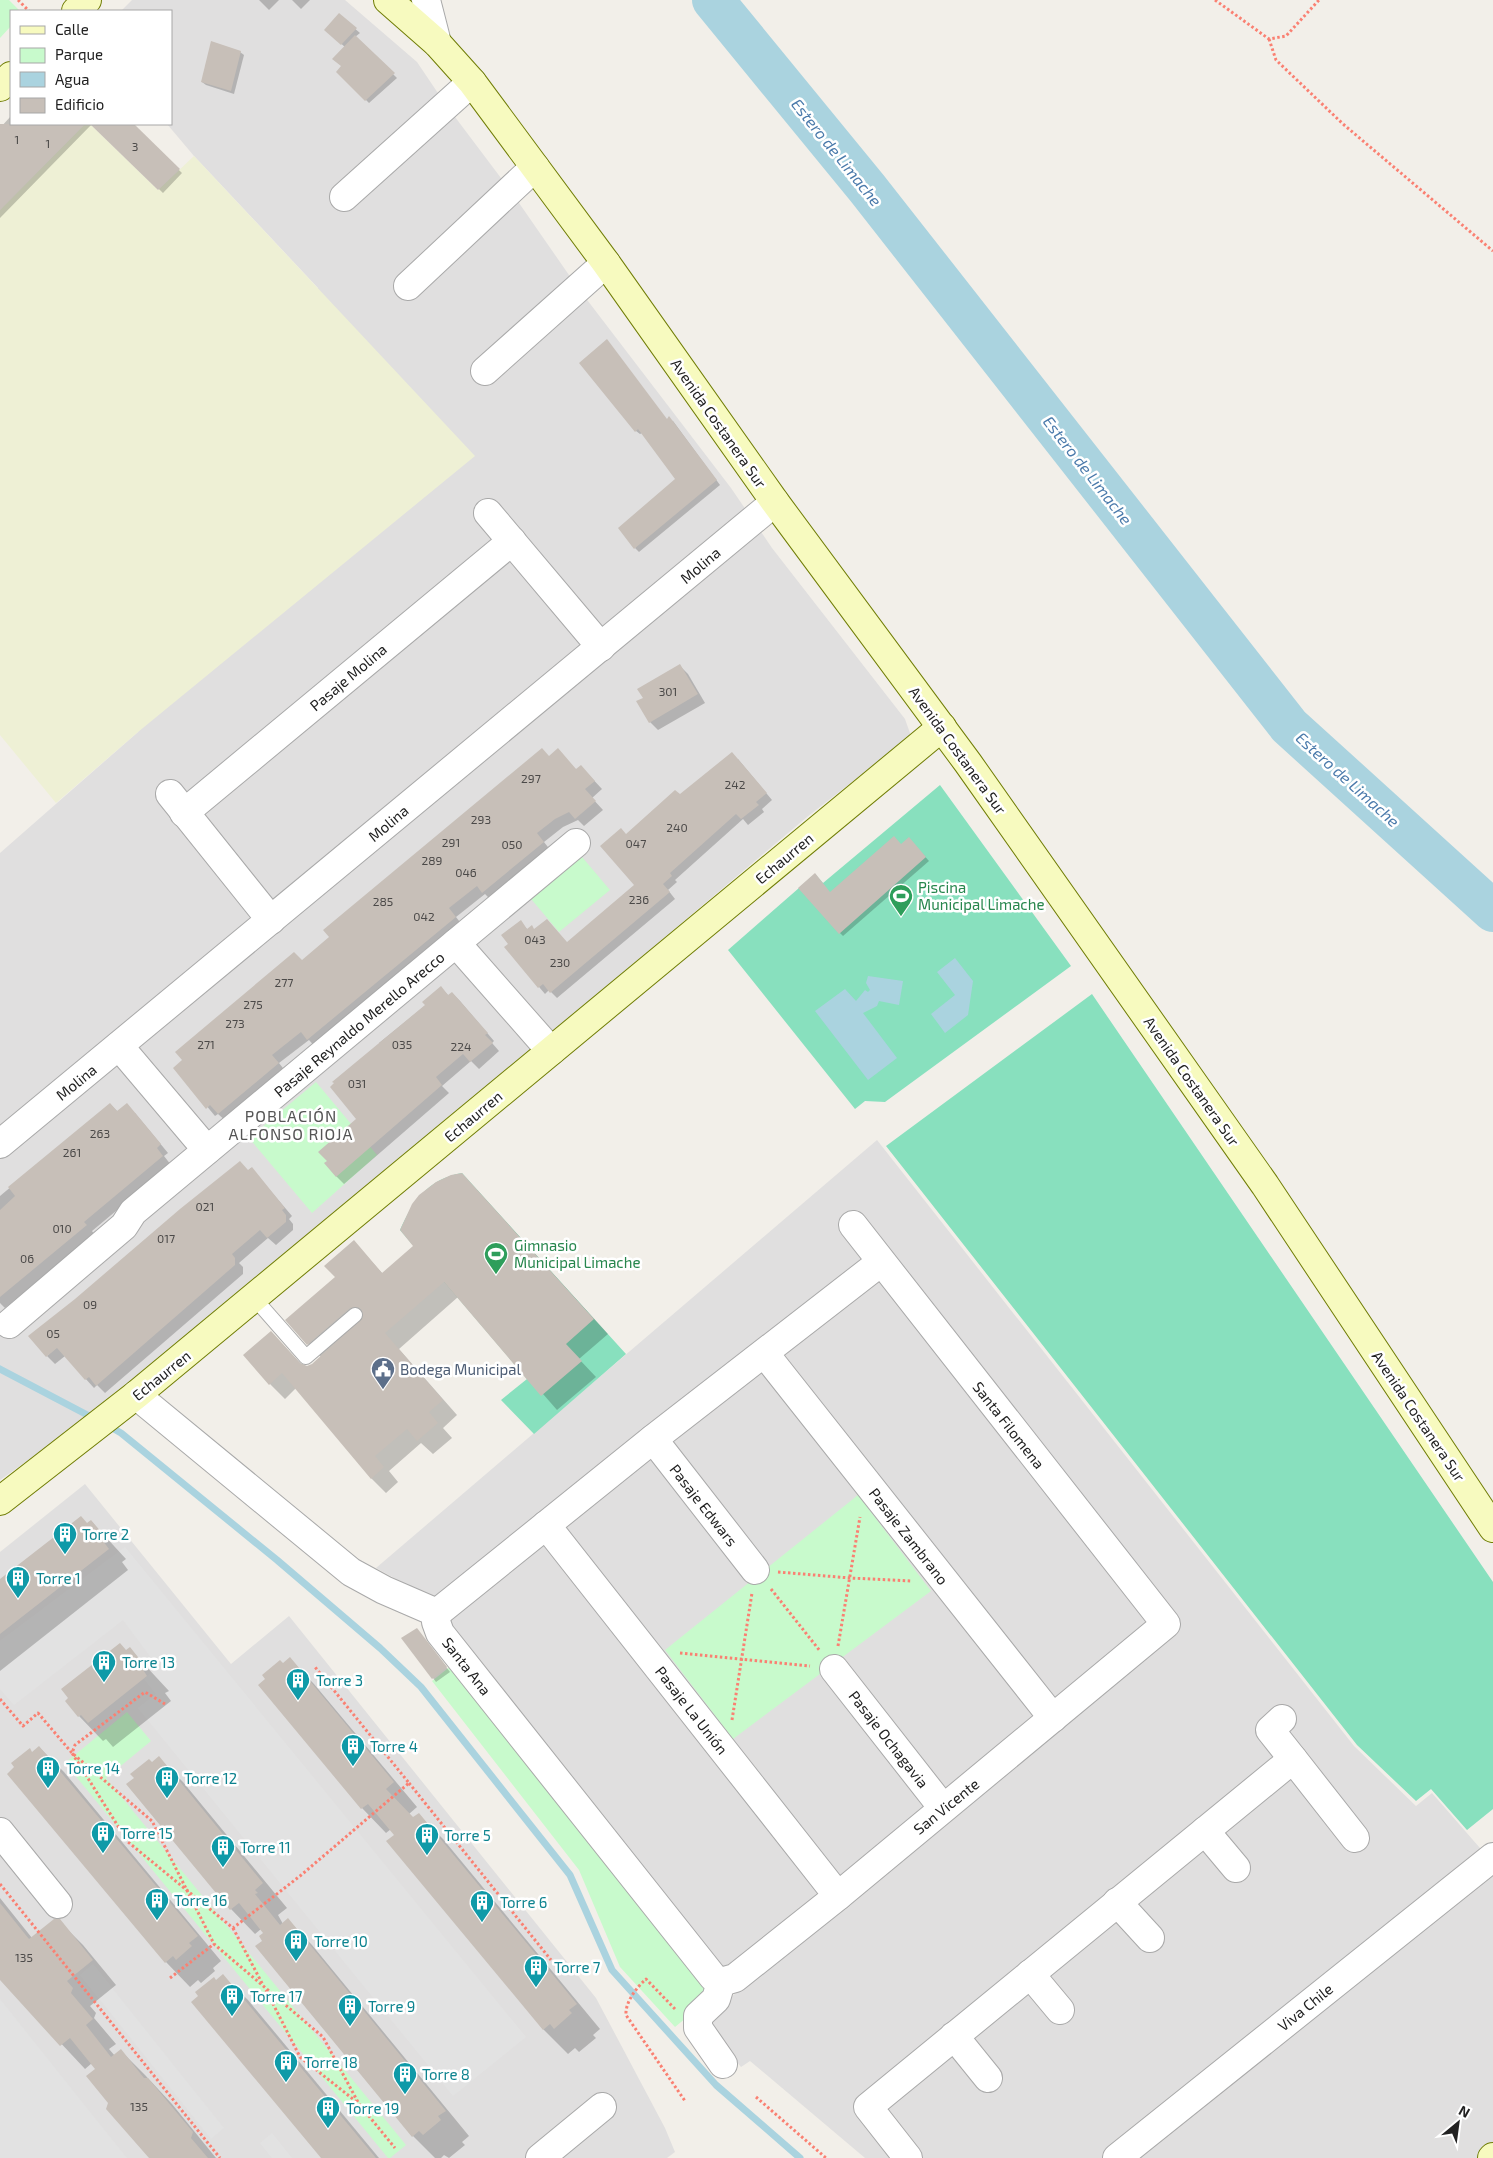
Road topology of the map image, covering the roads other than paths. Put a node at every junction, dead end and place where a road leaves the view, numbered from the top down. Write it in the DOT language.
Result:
graph roads {
  1 [pos="87,0"];
  2 [pos="388,0"];
  3 [pos="426,0"];
  4 [pos="77,10"];
  5 [pos="437,43"];
  6 [pos="10,77"];
  7 [pos="472,82"];
  8 [pos="0,87"];
  9 [pos="535,167"];
  10 [pos="344,197"];
  11 [pos="606,263"];
  12 [pos="408,286"];
  13 [pos="485,371"];
  14 [pos="775,502"];
  15 [pos="488,513"];
  16 [pos="512,541"];
  17 [pos="601,647"];
  18 [pos="942,727"];
  19 [pos="576,843"];
  20 [pos="271,920"];
  21 [pos="456,943"];
  22 [pos="119,1046"];
  23 [pos="550,1052"];
  24 [pos="0,1144"];
  25 [pos="207,1150"];
  26 [pos="853,1225"];
  27 [pos="881,1262"];
  28 [pos="254,1298"];
  29 [pos="355,1315"];
  30 [pos="9,1324"];
  31 [pos="764,1354"];
  32 [pos="136,1395"];
  33 [pos="653,1439"];
  34 [pos="0,1501"];
  35 [pos="546,1525"];
  36 [pos="1493,1528"];
  37 [pos="755,1570"];
  38 [pos="437,1613"];
  39 [pos="1166,1624"];
  40 [pos="834,1669"];
  41 [pos="1053,1718"];
  42 [pos="1282,1719"];
  43 [pos="1293,1759"];
  44 [pos="943,1808"];
  45 [pos="1205,1831"];
  46 [pos="0,1832"];
  47 [pos="1355,1838"];
  48 [pos="1493,1857"];
  49 [pos="1236,1868"];
  50 [pos="838,1896"];
  51 [pos="1117,1902"];
  52 [pos="58,1904"];
  53 [pos="1150,1938"];
  54 [pos="1030,1974"];
  55 [pos="721,1982"];
  56 [pos="1060,2010"];
  57 [pos="954,2036"];
  58 [pos="723,2064"];
  59 [pos="988,2078"];
  60 [pos="602,2107"];
  61 [pos="540,2158"];
  62 [pos="908,2158"];
  63 [pos="1117,2158"];
  1 -- 4 [label="street"];
  2 -- 5 [label="street, Avenida Costanera Sur"];
  3 -- 5 [label="street"];
  5 -- 7 [label="street, Avenida Costanera Sur"];
  6 -- 8 [label="street"];
  7 -- 9 [label="street, Avenida Costanera Sur"];
  7 -- 10 [label="street"];
  9 -- 11 [label="street, Avenida Costanera Sur"];
  9 -- 12 [label="street"];
  11 -- 13 [label="street"];
  11 -- 14 [label="street, Avenida Costanera Sur"];
  14 -- 17 [label="street, Molina"];
  14 -- 18 [label="street, Avenida Costanera Sur"];
  15 -- 16 [label="street"];
  16 -- 17 [label="street"];
  16 -- 20 [label="street, Pasaje Molina"];
  17 -- 20 [label="street, Molina"];
  18 -- 23 [label="street, Echaurren"];
  18 -- 36 [label="street, Avenida Costanera Sur"];
  19 -- 21 [label="street, Pasaje Reynaldo Merello Arecco"];
  20 -- 22 [label="street, Molina"];
  21 -- 23 [label="street"];
  21 -- 25 [label="street, Pasaje Reynaldo Merello Arecco"];
  22 -- 24 [label="street, Molina"];
  22 -- 25 [label="street"];
  23 -- 28 [label="street, Echaurren"];
  25 -- 30 [label="street, Pasaje Reynaldo Merello Arecco"];
  26 -- 27 [label="street, Santa Filomena"];
  27 -- 31 [label="street"];
  27 -- 39 [label="street, Santa Filomena"];
  28 -- 29 [label="lane"];
  28 -- 32 [label="street, Echaurren"];
  31 -- 33 [label="street"];
  31 -- 41 [label="street, Pasaje Zambrano"];
  32 -- 34 [label="street, Echaurren"];
  32 -- 38 [label="street"];
  33 -- 35 [label="street"];
  33 -- 37 [label="street, Pasaje Edwars"];
  35 -- 38 [label="street"];
  35 -- 50 [label="street, Pasaje La Unión"];
  38 -- 55 [label="street, Santa Ana"];
  39 -- 41 [label="street, San Vicente"];
  40 -- 44 [label="street, Pasaje Ochagavia"];
  41 -- 44 [label="street, San Vicente"];
  42 -- 43 [label="street"];
  43 -- 45 [label="street"];
  43 -- 47 [label="street"];
  44 -- 50 [label="street, San Vicente"];
  45 -- 49 [label="street"];
  45 -- 51 [label="street"];
  46 -- 52 [label="street"];
  48 -- 63 [label="street, Viva Chile"];
  50 -- 55 [label="street, San Vicente"];
  51 -- 53 [label="street"];
  51 -- 54 [label="street"];
  54 -- 56 [label="street"];
  54 -- 57 [label="street"];
  55 -- 58 [label="street"];
  57 -- 59 [label="street"];
  57 -- 62 [label="street"];
  60 -- 61 [label="street"];
}
